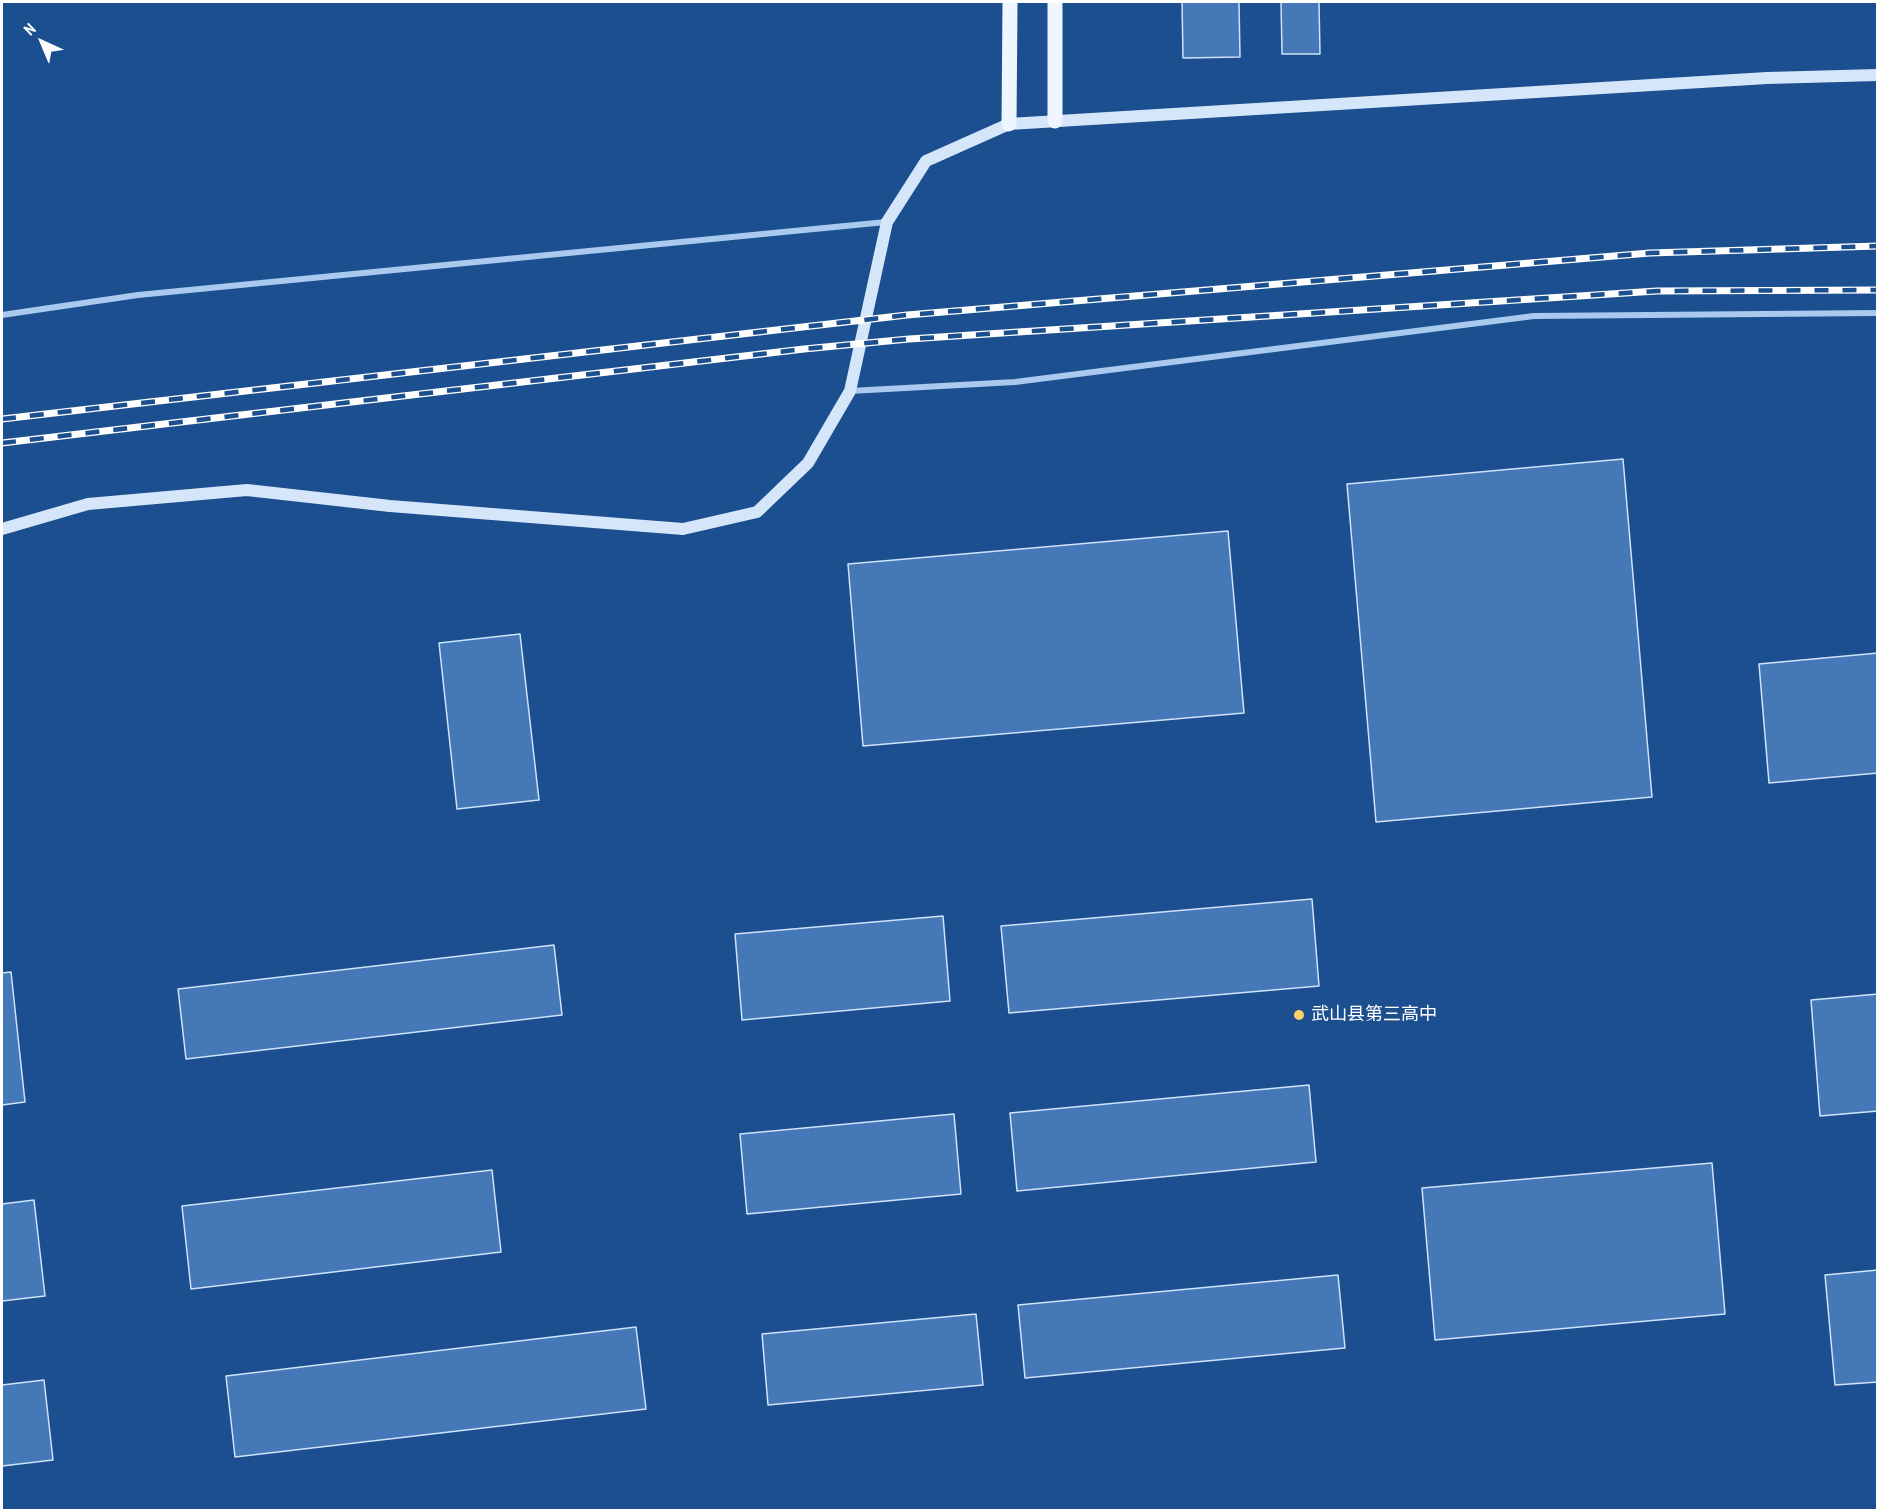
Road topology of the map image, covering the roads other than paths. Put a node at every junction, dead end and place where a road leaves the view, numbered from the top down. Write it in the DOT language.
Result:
graph roads {
  1 [pos="1010,2"];
  2 [pos="1055,2"];
  3 [pos="1878,75"];
  4 [pos="1055,121"];
  5 [pos="1009,124"];
  6 [pos="887,222"];
  7 [pos="1878,313"];
  8 [pos="2,315"];
  9 [pos="850,391"];
  10 [pos="2,529"];
  1 -- 5 [label="main road"];
  2 -- 4 [label="main road"];
  3 -- 4 [label="main road"];
  4 -- 5 [label="main road"];
  5 -- 6 [label="main road"];
  6 -- 8 [label="street"];
  6 -- 9 [label="main road"];
  7 -- 9 [label="street"];
  9 -- 10 [label="main road"];
}
